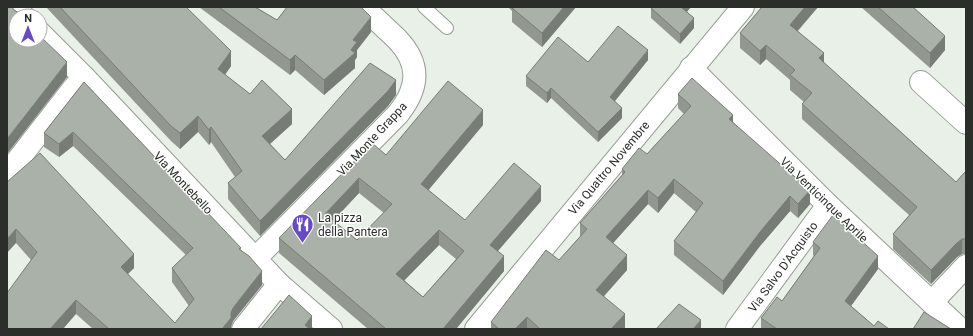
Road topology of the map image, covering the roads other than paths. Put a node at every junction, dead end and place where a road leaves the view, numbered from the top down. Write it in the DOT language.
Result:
graph roads {
  1 [pos="363,7"];
  2 [pos="424,7"];
  3 [pos="742,7"];
  4 [pos="447,28"];
  5 [pos="48,41"];
  6 [pos="691,68"];
  7 [pos="84,77"];
  8 [pos="921,82"];
  9 [pos="966,122"];
  10 [pos="7,174"];
  11 [pos="828,205"];
  12 [pos="255,260"];
  13 [pos="966,266"];
  14 [pos="279,284"];
  15 [pos="932,302"];
  16 [pos="243,329"];
  17 [pos="331,329"];
  18 [pos="476,329"];
  19 [pos="737,329"];
  20 [pos="960,329"];
  1 -- 12 [label="street, Via Monte Grappa"];
  2 -- 4 [label="lane"];
  3 -- 6 [label="street, Via Quattro Novembre"];
  5 -- 7 [label="street, Via Montebello"];
  6 -- 11 [label="street, Via Venticinque Aprile"];
  6 -- 18 [label="street, Via Quattro Novembre"];
  7 -- 10 [label="street"];
  7 -- 12 [label="street, Via Montebello"];
  8 -- 9 [label="street"];
  11 -- 15 [label="street, Via Venticinque Aprile"];
  11 -- 19 [label="street, Via Salvo D'Acquisto"];
  12 -- 14 [label="street, Via Montebello"];
  13 -- 15 [label="street"];
  14 -- 16 [label="street"];
  14 -- 17 [label="street, Via Montebello"];
  15 -- 20 [label="street, Via Venticinque Aprile"];
}
